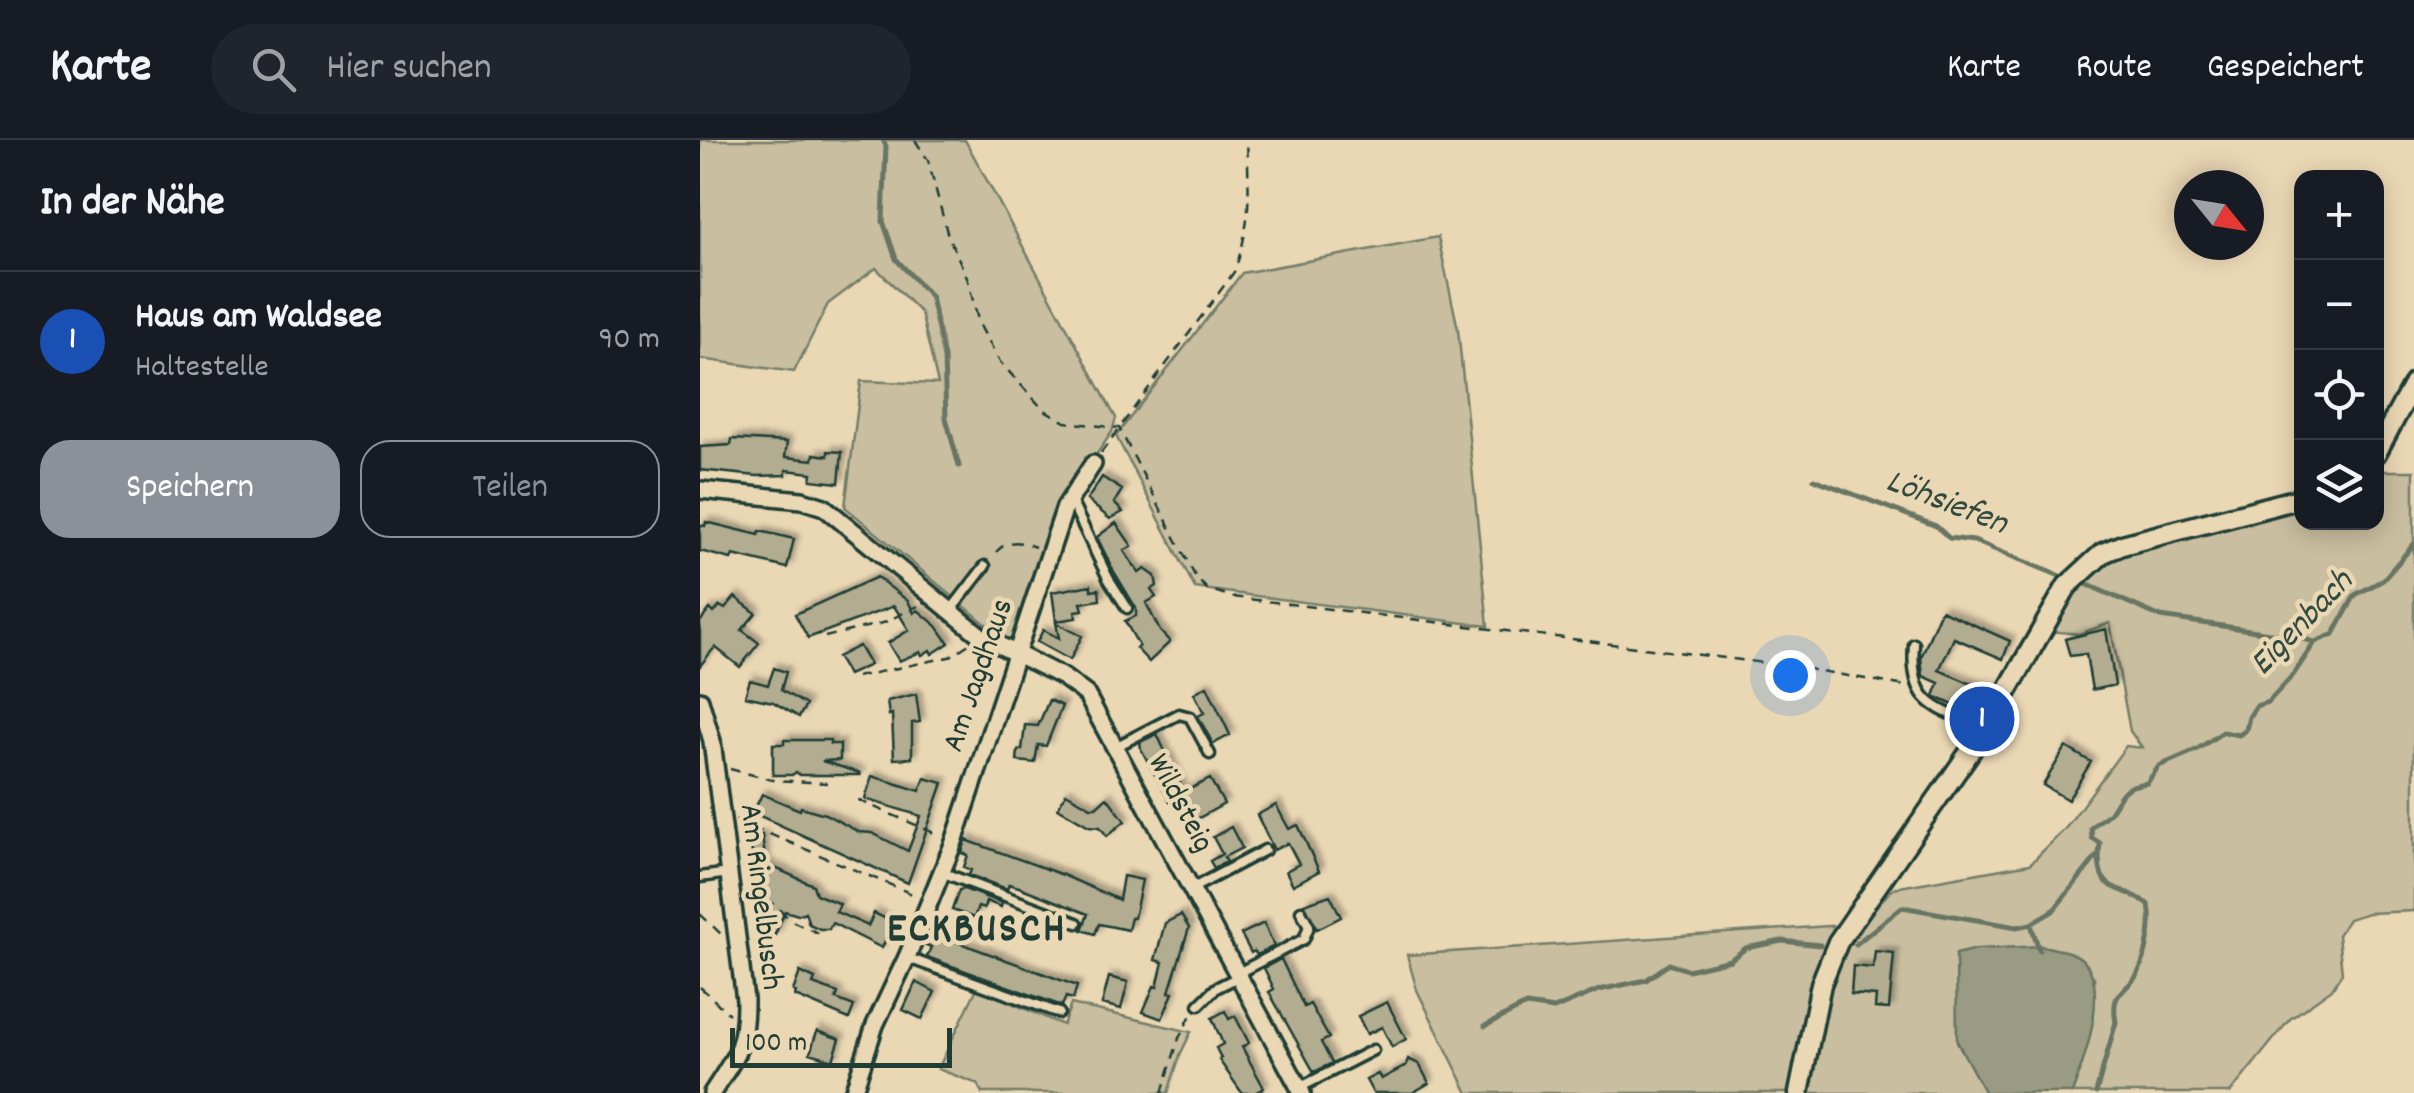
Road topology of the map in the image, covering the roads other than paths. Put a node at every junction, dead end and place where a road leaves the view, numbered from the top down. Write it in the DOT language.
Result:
graph roads {
  1 [pos="2414,382"];
  2 [pos="2383,440"];
  3 [pos="1093,464"];
  4 [pos="700,490"];
  5 [pos="1070,498"];
  6 [pos="2294,500"];
  7 [pos="985,566"];
  8 [pos="1127,608"];
  9 [pos="950,611"];
  10 [pos="1914,644"];
  11 [pos="1014,654"];
  12 [pos="700,700"];
  13 [pos="1985,730"];
  14 [pos="1117,746"];
  15 [pos="1210,754"];
  16 [pos="1265,850"];
  17 [pos="941,872"];
  18 [pos="700,877"];
  19 [pos="730,882"];
  20 [pos="1193,888"];
  21 [pos="1301,910"];
  22 [pos="1077,922"];
  23 [pos="907,957"];
  24 [pos="1239,974"];
  25 [pos="1199,1005"];
  26 [pos="1059,1013"];
  27 [pos="1373,1050"];
  28 [pos="1300,1091"];
  29 [pos="712,1093"];
  30 [pos="853,1093"];
  31 [pos="1800,1093"];
  1 -- 2 [label="street"];
  3 -- 5 [label="street, Am Jagdhaus"];
  4 -- 9 [label="street, Wildsteig"];
  5 -- 8 [label="lane"];
  5 -- 11 [label="street, Am Jagdhaus"];
  6 -- 13 [label="street"];
  7 -- 9 [label="lane"];
  9 -- 11 [label="street, Wildsteig"];
  10 -- 13 [label="lane"];
  11 -- 14 [label="street, Wildsteig"];
  11 -- 17 [label="street, Am Jagdhaus"];
  12 -- 19 [label="street, Am Ringelbusch"];
  13 -- 31 [label="street"];
  14 -- 15 [label="lane, Wildsteig"];
  14 -- 20 [label="street, Wildsteig"];
  16 -- 20 [label="lane, Wildsteig"];
  17 -- 22 [label="lane"];
  17 -- 23 [label="street, Am Jagdhaus"];
  18 -- 19 [label="lane"];
  19 -- 29 [label="street, Am Ringelbusch"];
  20 -- 24 [label="street, Wildsteig"];
  21 -- 24 [label="lane"];
  23 -- 26 [label="lane"];
  23 -- 30 [label="street, Am Jagdhaus"];
  24 -- 25 [label="lane"];
  24 -- 28 [label="street, Wildsteig"];
  27 -- 28 [label="lane, Wildsteig"];
}
